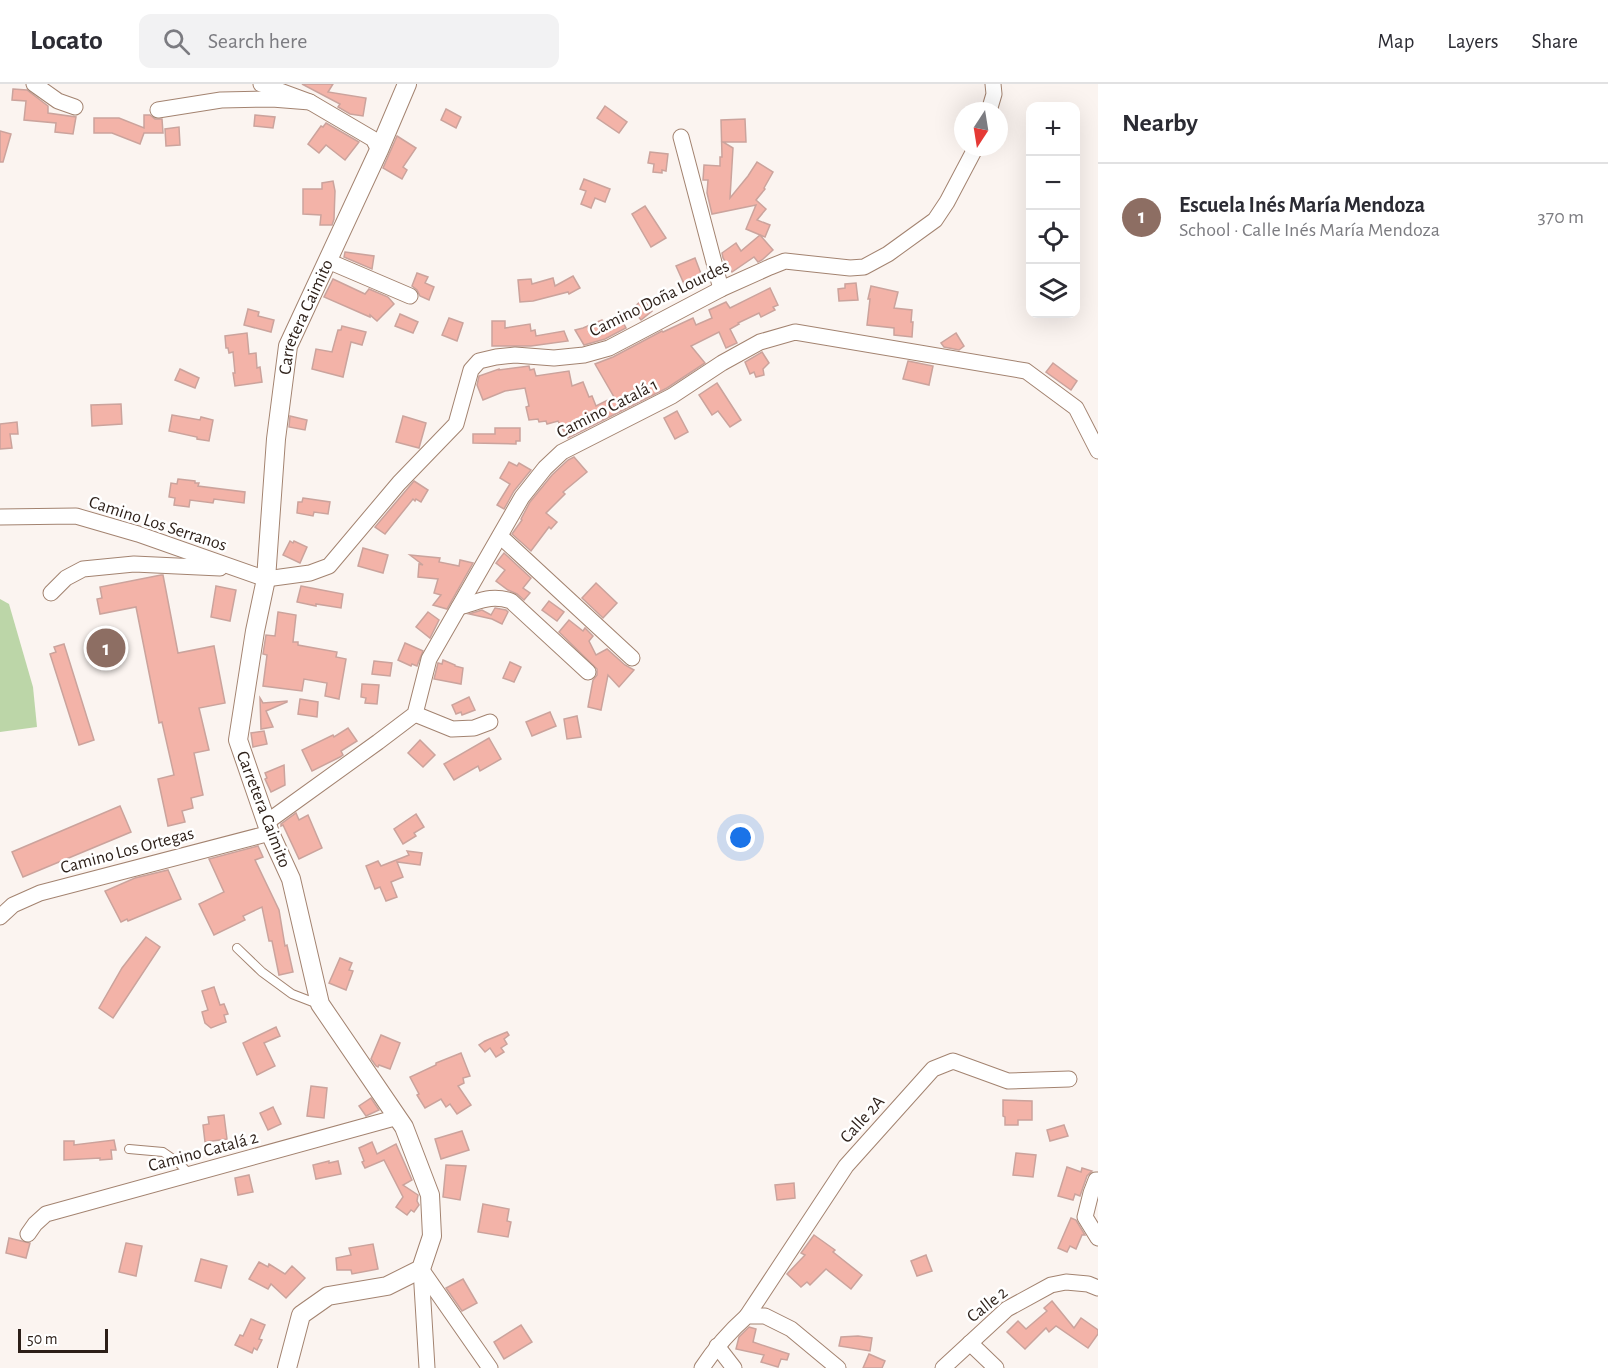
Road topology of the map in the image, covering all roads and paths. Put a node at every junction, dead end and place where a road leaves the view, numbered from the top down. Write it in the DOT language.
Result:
graph roads {
  1 [pos="34,84"];
  2 [pos="261,84"];
  3 [pos="407,84"];
  4 [pos="993,84"];
  5 [pos="310,102"];
  6 [pos="992,102"];
  7 [pos="75,107"];
  8 [pos="158,110"];
  9 [pos="681,137"];
  10 [pos="379,150"];
  11 [pos="971,156"];
  12 [pos="328,261"];
  13 [pos="721,290"];
  14 [pos="410,296"];
  15 [pos="1098,451"];
  16 [pos="0,517"];
  17 [pos="500,536"];
  18 [pos="235,568"];
  19 [pos="266,579"];
  20 [pos="51,593"];
  21 [pos="459,607"];
  22 [pos="632,658"];
  23 [pos="588,672"];
  24 [pos="415,714"];
  25 [pos="490,722"];
  26 [pos="268,827"];
  27 [pos="0,917"];
  28 [pos="237,948"];
  29 [pos="320,1004"];
  30 [pos="1069,1079"];
  31 [pos="398,1117"];
  32 [pos="129,1149"];
  33 [pos="190,1175"];
  34 [pos="1098,1180"];
  35 [pos="28,1234"];
  36 [pos="1098,1239"];
  37 [pos="421,1269"];
  38 [pos="1098,1288"];
  39 [pos="747,1316"];
  40 [pos="970,1343"];
  41 [pos="717,1346"];
  42 [pos="287,1368"];
  43 [pos="427,1368"];
  44 [pos="490,1368"];
  45 [pos="702,1368"];
  46 [pos="734,1368"];
  47 [pos="837,1368"];
  48 [pos="943,1368"];
  49 [pos="996,1368"];
  1 -- 7 [label="street"];
  2 -- 5 [label="street"];
  3 -- 10 [label="street, Carretera Caimito"];
  4 -- 6 [label="street"];
  5 -- 8 [label="street"];
  5 -- 10 [label="street"];
  9 -- 13 [label="street"];
  10 -- 12 [label="street, Carretera Caimito"];
  11 -- 13 [label="street, Camino Doña Lourdes"];
  12 -- 14 [label="street"];
  12 -- 19 [label="street, Carretera Caimito"];
  13 -- 19 [label="street, Camino Doña Lourdes"];
  15 -- 17 [label="street, Camino Catalá 1"];
  16 -- 18 [label="street, Camino Los Serranos"];
  17 -- 21 [label="street, Camino Catalá 1"];
  17 -- 22 [label="street"];
  18 -- 19 [label="street, Camino Los Serranos"];
  18 -- 20 [label="street"];
  19 -- 26 [label="street, Carretera Caimito"];
  21 -- 23 [label="street"];
  21 -- 24 [label="street, Camino Catalá 1"];
  24 -- 25 [label="street"];
  24 -- 26 [label="street"];
  26 -- 27 [label="street, Camino Los Ortegas"];
  26 -- 29 [label="street, Carretera Caimito"];
  28 -- 29 [label="lane"];
  29 -- 31 [label="street, Carretera Caimito"];
  30 -- 39 [label="street, Calle 2A"];
  31 -- 33 [label="street, Camino Catalá 2"];
  31 -- 37 [label="street, Carretera Caimito"];
  32 -- 33 [label="lane"];
  33 -- 35 [label="street, Camino Catalá 2"];
  34 -- 36 [label="street"];
  37 -- 42 [label="street"];
  37 -- 43 [label="street"];
  37 -- 44 [label="street"];
  38 -- 40 [label="street, Calle 2"];
  39 -- 41 [label="street"];
  39 -- 47 [label="street"];
  40 -- 48 [label="street, Calle 2"];
  40 -- 49 [label="street"];
  41 -- 45 [label="street"];
  41 -- 46 [label="street"];
}
